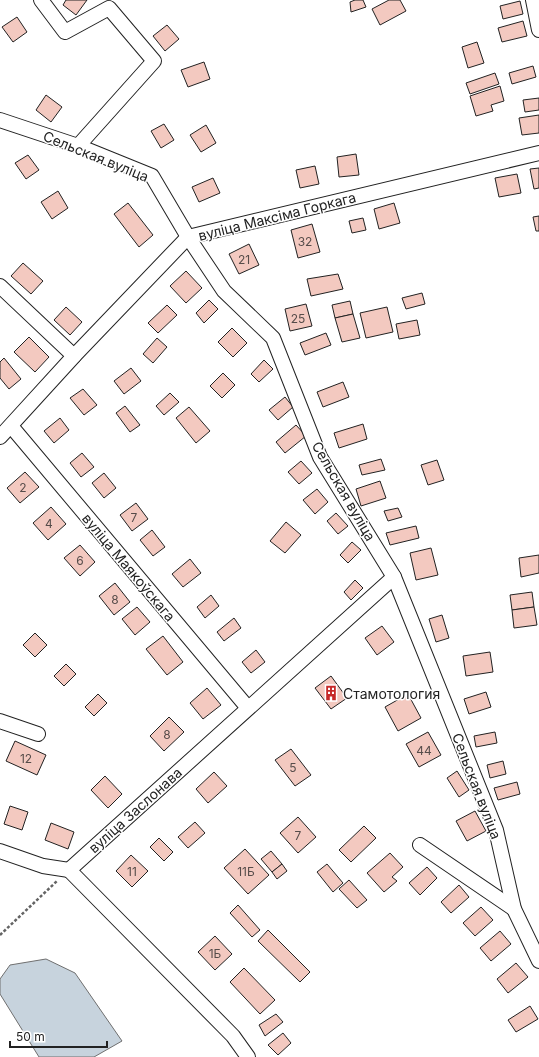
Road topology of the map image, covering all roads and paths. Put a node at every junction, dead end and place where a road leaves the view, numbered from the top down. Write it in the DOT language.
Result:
graph roads {
  1 [pos="41,0"];
  2 [pos="533,0"];
  3 [pos="539,30"];
  4 [pos="0,120"];
  5 [pos="78,146"];
  6 [pos="539,153"];
  7 [pos="188,237"];
  8 [pos="0,286"];
  9 [pos="74,356"];
  10 [pos="11,426"];
  11 [pos="0,437"];
  12 [pos="394,577"];
  13 [pos="248,708"];
  14 [pos="0,721"];
  15 [pos="38,734"];
  16 [pos="420,845"];
  17 [pos="0,851"];
  18 [pos="69,870"];
  19 [pos="514,909"];
  20 [pos="0,935"];
  21 [pos="539,961"];
  22 [pos="248,1057"];
  1 -- 5 [label="street"];
  2 -- 3 [label="street"];
  4 -- 5 [label="street, Сельская вуліца"];
  5 -- 7 [label="street, Сельская вуліца"];
  6 -- 7 [label="street, вуліца Максіма Горкага"];
  7 -- 9 [label="street, вуліца Максіма Горкага"];
  7 -- 12 [label="street, Сельская вуліца"];
  8 -- 9 [label="street"];
  9 -- 10 [label="street, вуліца Максіма Горкага"];
  10 -- 11 [label="street, вуліца Максіма Горкага"];
  10 -- 13 [label="street, вуліца Маякоўскага"];
  12 -- 13 [label="street, вуліца Заслонава"];
  12 -- 19 [label="street, Сельская вуліца"];
  13 -- 18 [label="street, вуліца Заслонава"];
  14 -- 15 [label="street"];
  16 -- 19 [label="street"];
  17 -- 18 [label="street"];
  18 -- 20 [label="path"];
  18 -- 22 [label="street"];
  19 -- 21 [label="street, Сельская вуліца"];
}
